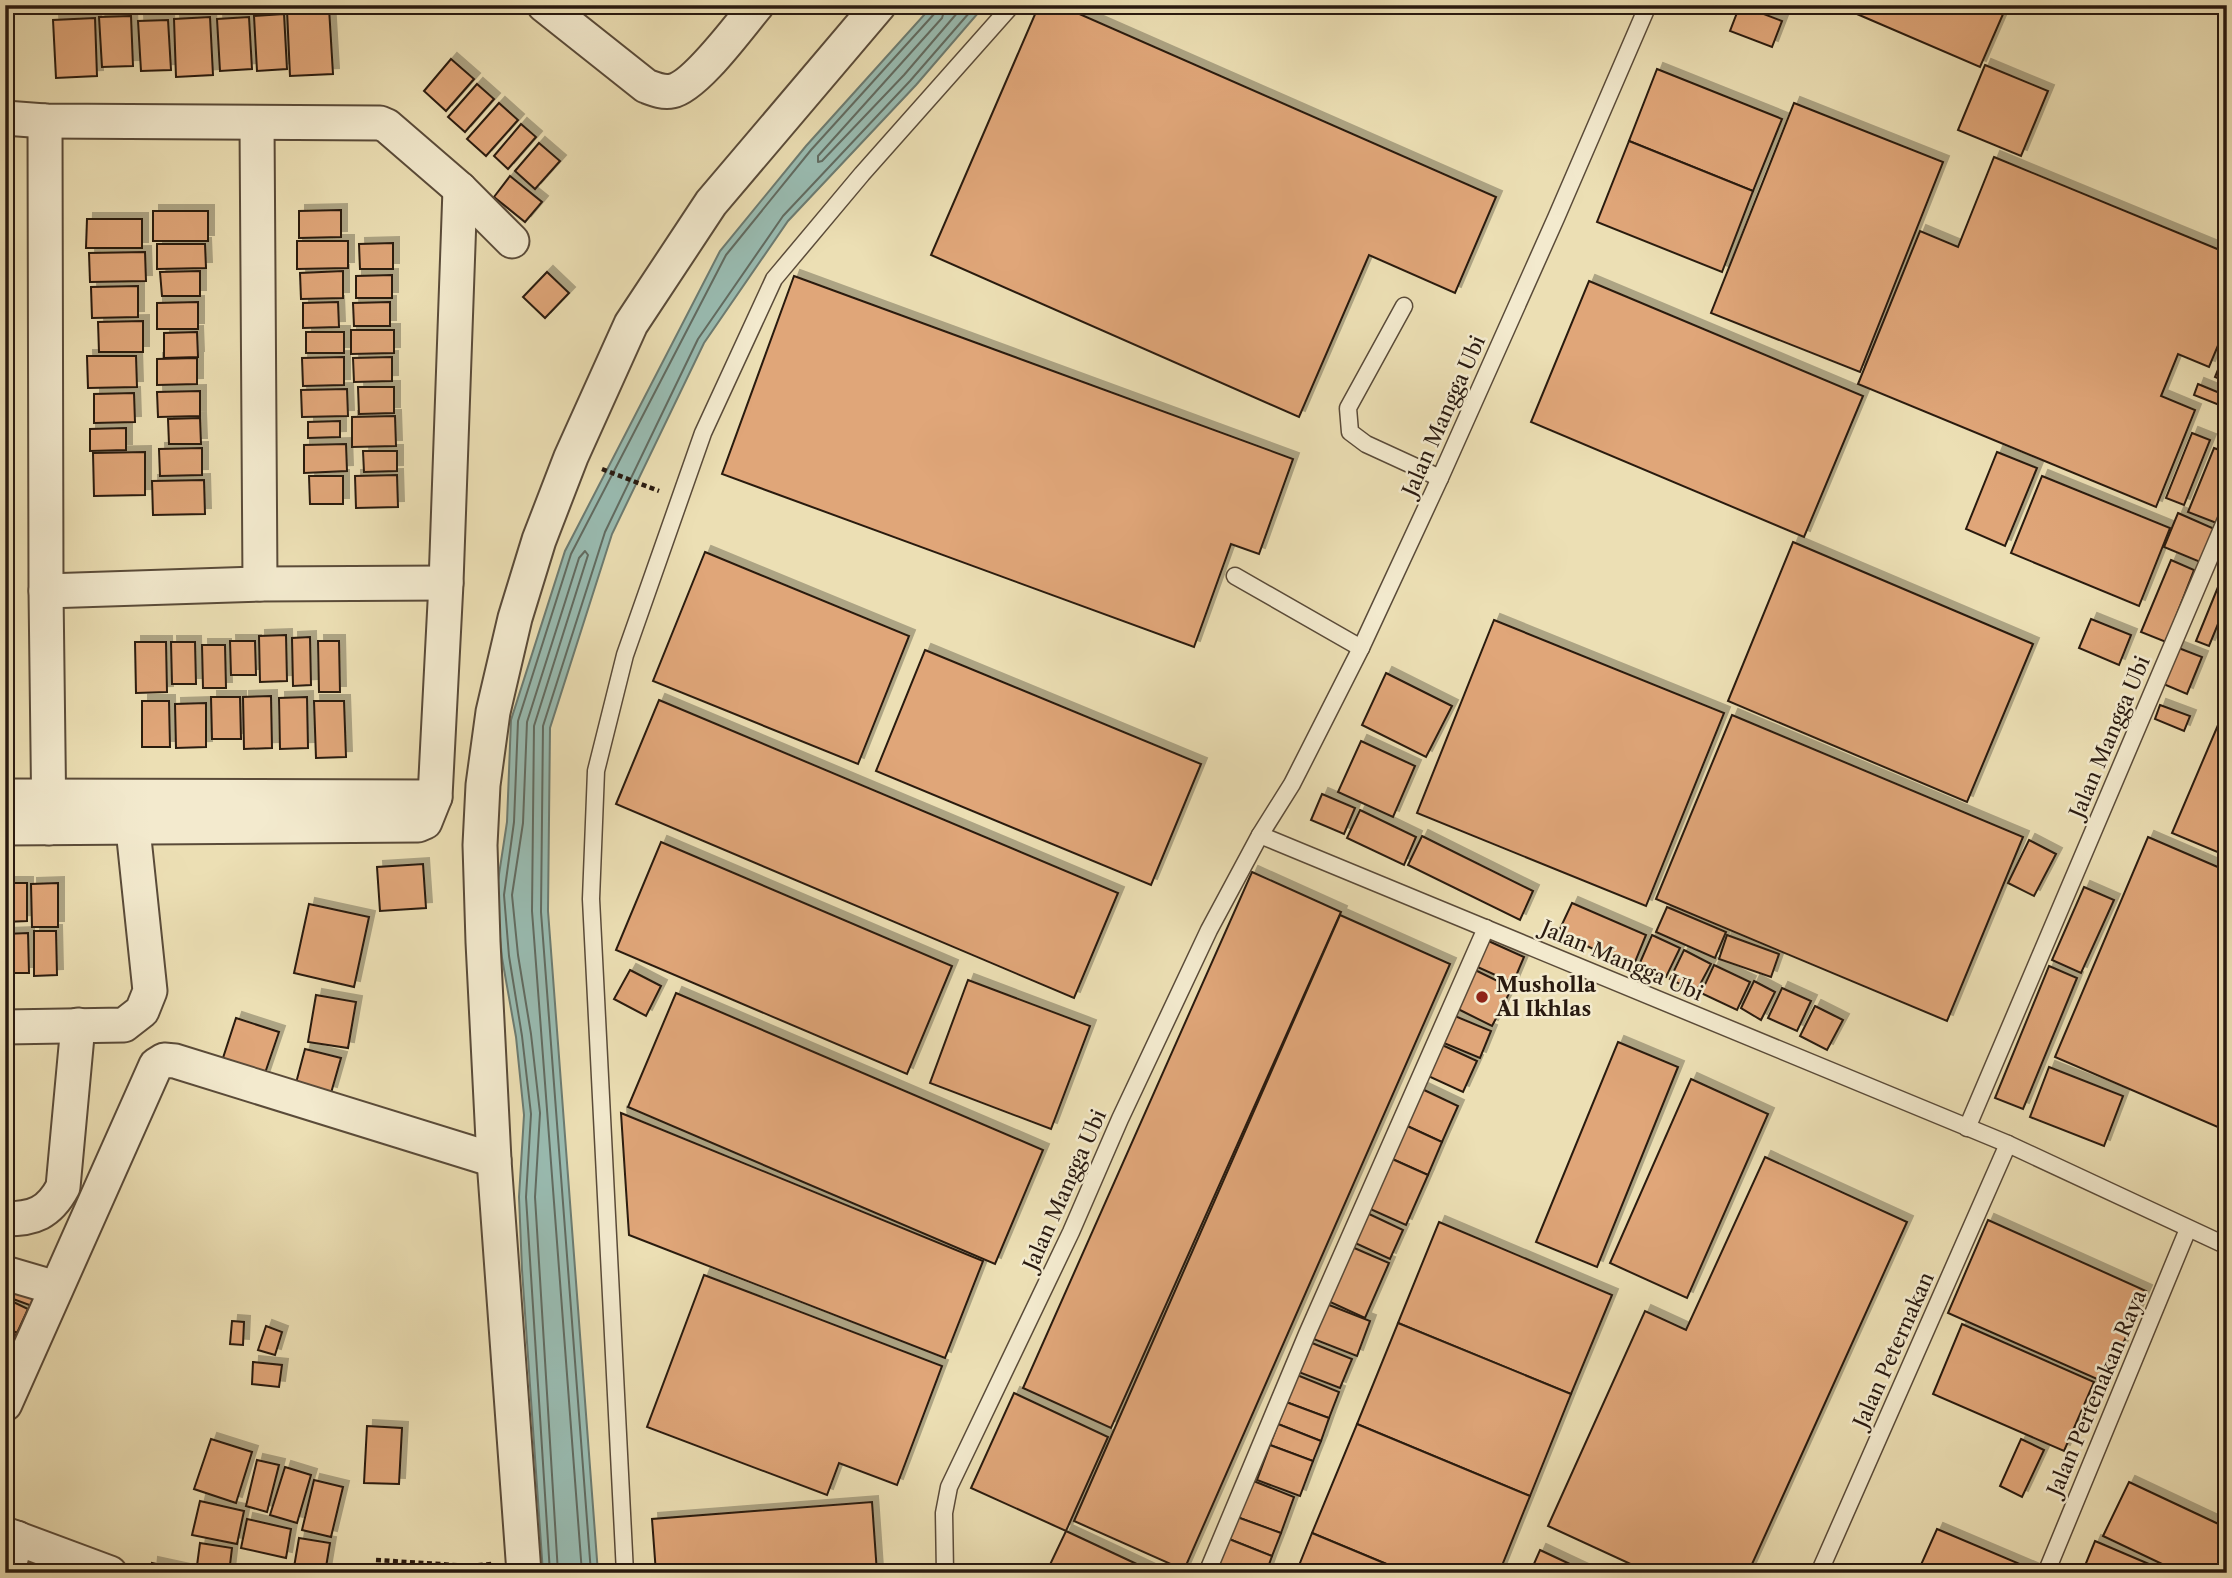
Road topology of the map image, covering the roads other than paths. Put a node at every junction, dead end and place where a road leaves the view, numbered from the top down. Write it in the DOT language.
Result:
graph roads {
  1 [pos="544,5"];
  2 [pos="757,5"];
  3 [pos="879,5"];
  4 [pos="1012,5"];
  5 [pos="1648,5"];
  6 [pos="5,118"];
  7 [pos="45,121"];
  8 [pos="257,123"];
  9 [pos="460,189"];
  10 [pos="512,240"];
  11 [pos="1404,306"];
  12 [pos="1440,478"];
  13 [pos="2227,517"];
  14 [pos="1235,576"];
  15 [pos="446,583"];
  16 [pos="260,584"];
  17 [pos="46,591"];
  18 [pos="1361,648"];
  19 [pos="5,796"];
  20 [pos="47,796"];
  21 [pos="123,797"];
  22 [pos="435,797"];
  23 [pos="5,828"];
  24 [pos="49,828"];
  25 [pos="133,829"];
  26 [pos="1260,835"];
  27 [pos="1486,928"];
  28 [pos="78,1026"];
  29 [pos="5,1027"];
  30 [pos="1967,1128"];
  31 [pos="2008,1144"];
  32 [pos="494,1160"];
  33 [pos="5,1219"];
  34 [pos="2188,1229"];
  35 [pos="2227,1246"];
  36 [pos="5,1273"];
  37 [pos="56,1288"];
  38 [pos="7,1396"];
  39 [pos="11,1536"];
  40 [pos="524,1567"];
  41 [pos="7,1573"];
  42 [pos="110,1573"];
  43 [pos="625,1573"];
  44 [pos="945,1573"];
  45 [pos="1207,1573"];
  46 [pos="1819,1573"];
  47 [pos="2046,1573"];
  1 -- 2 [label="street"];
  3 -- 32 [label="street"];
  4 -- 43 [label="lane"];
  5 -- 12 [label="lane, Jalan Mangga Ubi"];
  6 -- 7 [label="street"];
  7 -- 8 [label="street"];
  7 -- 17 [label="street"];
  8 -- 9 [label="street"];
  8 -- 16 [label="street"];
  9 -- 10 [label="street"];
  9 -- 15 [label="street"];
  11 -- 12 [label="lane"];
  12 -- 18 [label="lane, Jalan Mangga Ubi"];
  13 -- 30 [label="lane, Jalan Mangga Ubi"];
  14 -- 18 [label="lane"];
  15 -- 16 [label="street"];
  15 -- 22 [label="street"];
  16 -- 17 [label="street"];
  17 -- 20 [label="street"];
  18 -- 26 [label="lane, Jalan Mangga Ubi"];
  19 -- 20 [label="street"];
  20 -- 21 [label="street"];
  20 -- 24 [label="street"];
  21 -- 22 [label="street"];
  21 -- 25 [label="street"];
  22 -- 25 [label="street"];
  23 -- 24 [label="street"];
  24 -- 25 [label="street"];
  25 -- 28 [label="street"];
  26 -- 27 [label="lane, Jalan Mangga Ubi"];
  26 -- 44 [label="lane, Jalan Mangga Ubi"];
  27 -- 30 [label="lane, Jalan Mangga Ubi"];
  27 -- 45 [label="lane"];
  28 -- 29 [label="street"];
  28 -- 33 [label="street"];
  30 -- 31 [label="lane, Jalan Mangga Ubi"];
  31 -- 34 [label="lane, Jalan Mangga Ubi"];
  31 -- 46 [label="lane, Jalan Peternakan"];
  32 -- 37 [label="street"];
  32 -- 40 [label="street"];
  34 -- 35 [label="lane, Jalan Mangga Ubi"];
  34 -- 47 [label="lane, Jalan Pertenakan Raya"];
  36 -- 37 [label="street"];
  37 -- 38 [label="street"];
  39 -- 41 [label="street"];
  39 -- 42 [label="street"];
}
